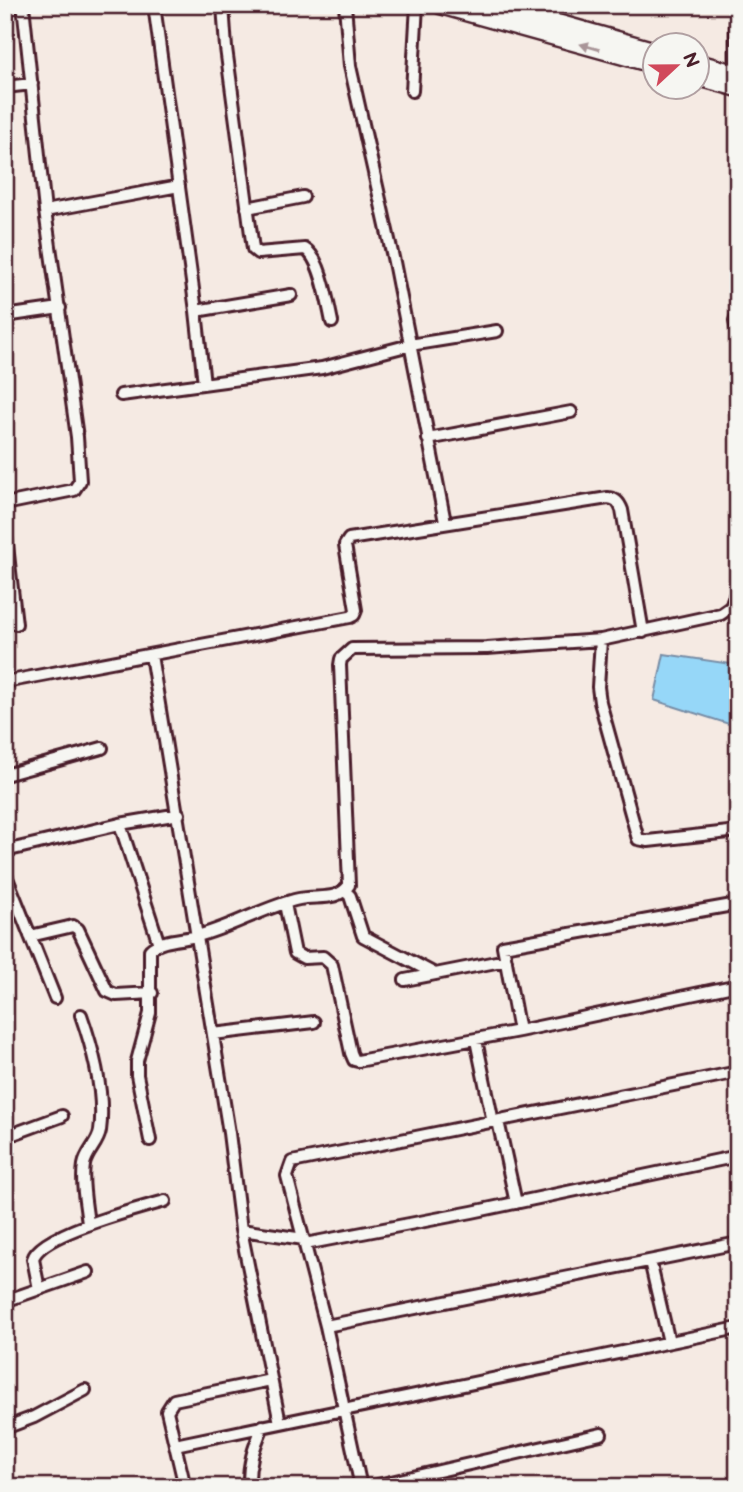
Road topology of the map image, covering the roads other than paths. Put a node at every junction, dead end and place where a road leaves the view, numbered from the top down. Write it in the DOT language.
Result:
graph roads {
  1 [pos="23,5"];
  2 [pos="154,5"];
  3 [pos="223,5"];
  4 [pos="345,5"];
  5 [pos="417,5"];
  6 [pos="440,5"];
  7 [pos="736,5"];
  8 [pos="497,6"];
  9 [pos="642,47"];
  10 [pos="642,61"];
  11 [pos="712,69"];
  12 [pos="712,78"];
  13 [pos="737,81"];
  14 [pos="32,84"];
  15 [pos="5,87"];
  16 [pos="412,91"];
  17 [pos="179,186"];
  18 [pos="303,197"];
  19 [pos="247,208"];
  20 [pos="46,211"];
  21 [pos="291,295"];
  22 [pos="60,308"];
  23 [pos="196,311"];
  24 [pos="738,312"];
  25 [pos="5,316"];
  26 [pos="332,322"];
  27 [pos="497,331"];
  28 [pos="738,335"];
  29 [pos="410,345"];
  30 [pos="204,384"];
  31 [pos="121,395"];
  32 [pos="571,412"];
  33 [pos="428,439"];
  34 [pos="5,504"];
  35 [pos="445,522"];
  36 [pos="5,527"];
  37 [pos="738,588"];
  38 [pos="734,608"];
  39 [pos="16,624"];
  40 [pos="643,632"];
  41 [pos="601,640"];
  42 [pos="151,655"];
  43 [pos="5,682"];
  44 [pos="102,748"];
  45 [pos="5,775"];
  46 [pos="178,814"];
  47 [pos="120,824"];
  48 [pos="738,831"];
  49 [pos="5,851"];
  50 [pos="5,873"];
  51 [pos="345,891"];
  52 [pos="285,904"];
  53 [pos="738,904"];
  54 [pos="30,936"];
  55 [pos="198,936"];
  56 [pos="159,944"];
  57 [pos="506,960"];
  58 [pos="435,974"];
  59 [pos="405,981"];
  60 [pos="738,985"];
  61 [pos="152,993"];
  62 [pos="55,998"];
  63 [pos="81,1015"];
  64 [pos="314,1021"];
  65 [pos="519,1031"];
  66 [pos="214,1034"];
  67 [pos="476,1040"];
  68 [pos="738,1072"];
  69 [pos="62,1116"];
  70 [pos="495,1121"];
  71 [pos="5,1137"];
  72 [pos="150,1140"];
  73 [pos="738,1156"];
  74 [pos="166,1201"];
  75 [pos="516,1203"];
  76 [pos="88,1224"];
  77 [pos="241,1230"];
  78 [pos="304,1241"];
  79 [pos="738,1243"];
  80 [pos="650,1261"];
  81 [pos="88,1272"];
  82 [pos="39,1289"];
  83 [pos="5,1301"];
  84 [pos="326,1326"];
  85 [pos="738,1328"];
  86 [pos="669,1342"];
  87 [pos="271,1380"];
  88 [pos="85,1390"];
  89 [pos="346,1410"];
  90 [pos="280,1423"];
  91 [pos="263,1426"];
  92 [pos="5,1428"];
  93 [pos="601,1434"];
  94 [pos="175,1444"];
  95 [pos="185,1487"];
  96 [pos="249,1487"];
  97 [pos="361,1487"];
  98 [pos="369,1487"];
  1 -- 14 [label="street"];
  2 -- 17 [label="street"];
  3 -- 19 [label="street"];
  4 -- 29 [label="street"];
  5 -- 16 [label="street"];
  10 -- 6 [label="main road, one-way"];
  7 -- 13 [label="street"];
  8 -- 9 [label="main road"];
  11 -- 13 [label="main road"];
  12 -- 13 [label="main road"];
  14 -- 15 [label="street"];
  14 -- 20 [label="street"];
  17 -- 20 [label="street"];
  17 -- 23 [label="street"];
  18 -- 19 [label="street"];
  19 -- 26 [label="street"];
  20 -- 22 [label="street"];
  21 -- 23 [label="street"];
  22 -- 25 [label="street"];
  22 -- 34 [label="street"];
  23 -- 30 [label="street"];
  24 -- 28 [label="street"];
  27 -- 29 [label="street"];
  29 -- 30 [label="street"];
  29 -- 33 [label="street"];
  30 -- 31 [label="street"];
  32 -- 33 [label="street"];
  33 -- 35 [label="street"];
  35 -- 40 [label="street"];
  35 -- 42 [label="street"];
  36 -- 39 [label="street"];
  37 -- 38 [label="street"];
  38 -- 40 [label="street"];
  40 -- 41 [label="street"];
  41 -- 48 [label="street"];
  41 -- 51 [label="street"];
  42 -- 43 [label="street"];
  42 -- 46 [label="street"];
  44 -- 45 [label="street"];
  46 -- 47 [label="street"];
  46 -- 55 [label="street"];
  47 -- 49 [label="street"];
  47 -- 56 [label="street"];
  50 -- 54 [label="street"];
  51 -- 52 [label="street"];
  51 -- 58 [label="street"];
  52 -- 55 [label="street"];
  52 -- 67 [label="street"];
  53 -- 57 [label="street"];
  54 -- 61 [label="street"];
  54 -- 62 [label="street"];
  55 -- 56 [label="street"];
  55 -- 66 [label="street"];
  56 -- 61 [label="street"];
  57 -- 58 [label="street"];
  57 -- 65 [label="street"];
  58 -- 59 [label="street"];
  60 -- 65 [label="street"];
  61 -- 72 [label="street"];
  63 -- 76 [label="street"];
  64 -- 66 [label="street"];
  65 -- 67 [label="street"];
  66 -- 77 [label="street"];
  67 -- 70 [label="street"];
  68 -- 70 [label="street"];
  69 -- 71 [label="street"];
  70 -- 75 [label="street"];
  70 -- 78 [label="street"];
  73 -- 75 [label="street"];
  74 -- 76 [label="street"];
  75 -- 78 [label="street"];
  76 -- 82 [label="street"];
  77 -- 78 [label="street"];
  77 -- 87 [label="street"];
  78 -- 84 [label="street"];
  79 -- 80 [label="street"];
  80 -- 84 [label="street"];
  80 -- 86 [label="street"];
  81 -- 82 [label="street"];
  82 -- 83 [label="street"];
  84 -- 89 [label="street"];
  85 -- 86 [label="street"];
  86 -- 89 [label="street"];
  87 -- 90 [label="street"];
  87 -- 94 [label="street"];
  88 -- 92 [label="street"];
  89 -- 90 [label="street"];
  89 -- 97 [label="street"];
  90 -- 91 [label="street"];
  91 -- 94 [label="street"];
  91 -- 96 [label="street"];
  93 -- 98 [label="street"];
  94 -- 95 [label="street"];
}
